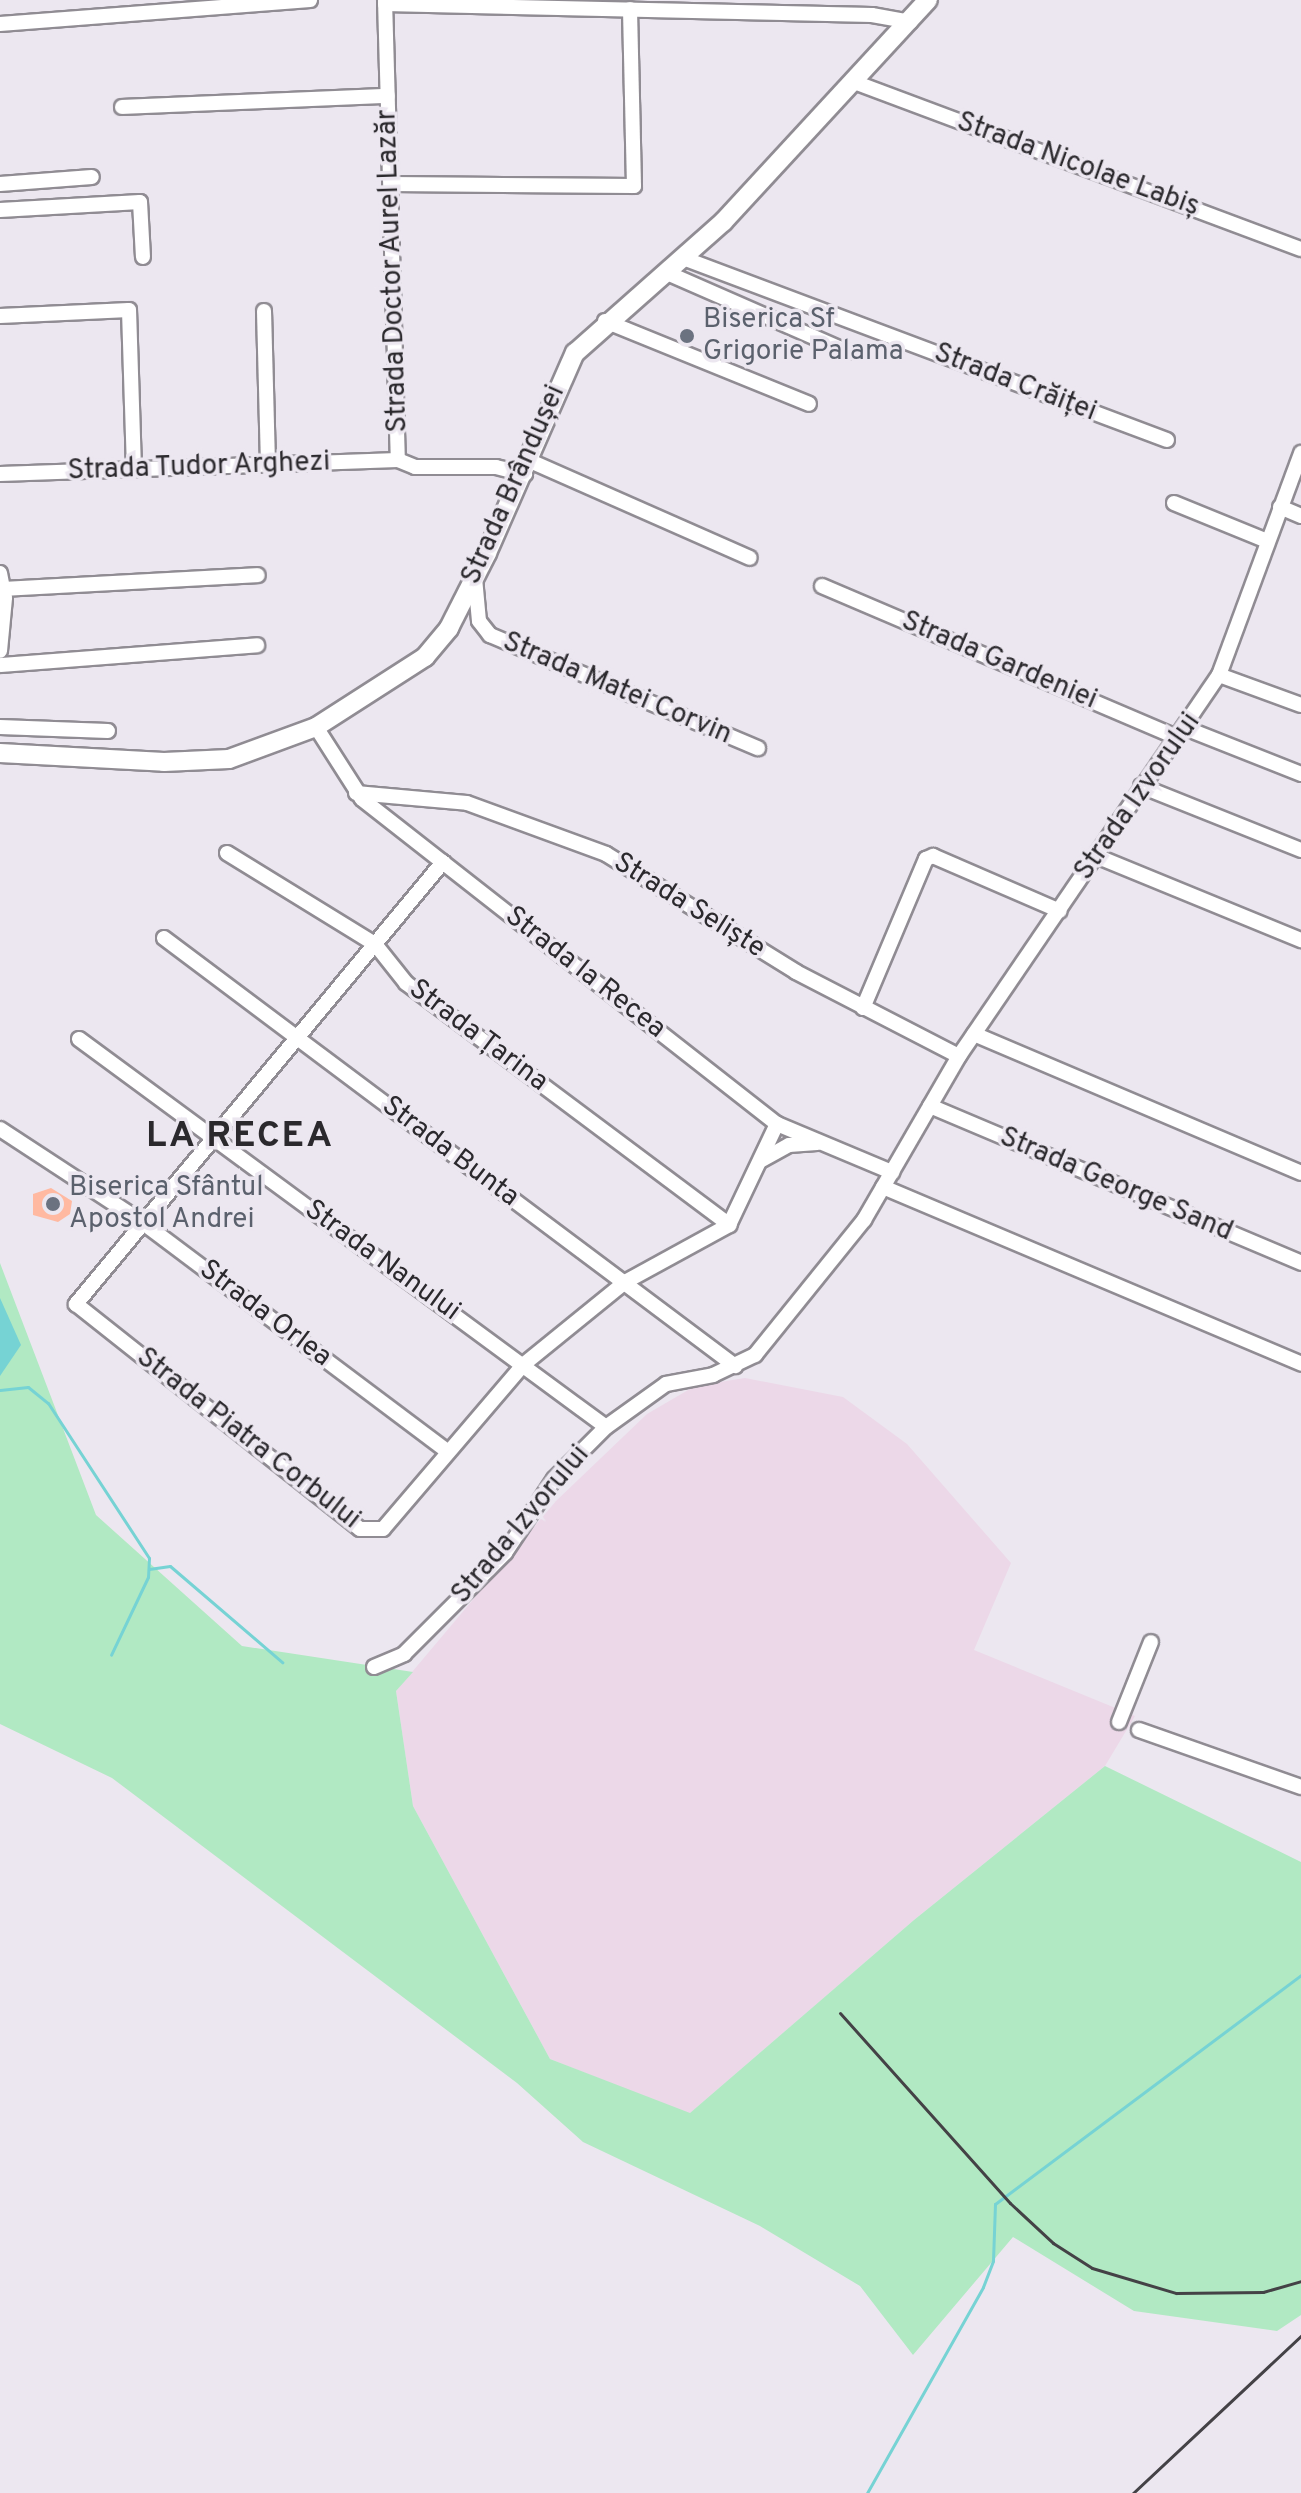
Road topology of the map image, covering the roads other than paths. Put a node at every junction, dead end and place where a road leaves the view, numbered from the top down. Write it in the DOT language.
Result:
graph roads {
  1 [pos="310,0"];
  2 [pos="928,0"];
  3 [pos="385,2"];
  4 [pos="630,9"];
  5 [pos="910,22"];
  6 [pos="0,24"];
  7 [pos="854,82"];
  8 [pos="388,96"];
  9 [pos="122,107"];
  10 [pos="92,177"];
  11 [pos="0,184"];
  12 [pos="391,184"];
  13 [pos="0,210"];
  14 [pos="1301,249"];
  15 [pos="143,257"];
  16 [pos="683,258"];
  17 [pos="665,272"];
  18 [pos="264,311"];
  19 [pos="0,316"];
  20 [pos="605,321"];
  21 [pos="848,352"];
  22 [pos="809,404"];
  23 [pos="1167,440"];
  24 [pos="1301,453"];
  25 [pos="398,460"];
  26 [pos="268,464"];
  27 [pos="528,467"];
  28 [pos="134,469"];
  29 [pos="0,474"];
  30 [pos="1174,503"];
  31 [pos="1280,507"];
  32 [pos="1301,516"];
  33 [pos="1267,541"];
  34 [pos="750,558"];
  35 [pos="0,573"];
  36 [pos="258,575"];
  37 [pos="475,578"];
  38 [pos="822,586"];
  39 [pos="3,589"];
  40 [pos="257,645"];
  41 [pos="0,651"];
  42 [pos="0,665"];
  43 [pos="1219,675"];
  44 [pos="1301,705"];
  45 [pos="0,727"];
  46 [pos="316,727"];
  47 [pos="108,731"];
  48 [pos="1180,733"];
  49 [pos="758,748"];
  50 [pos="0,753"];
  51 [pos="1301,774"];
  52 [pos="1141,786"];
  53 [pos="356,793"];
  54 [pos="1301,850"];
  55 [pos="227,853"];
  56 [pos="1096,856"];
  57 [pos="443,862"];
  58 [pos="1060,911"];
  59 [pos="164,938"];
  60 [pos="1301,940"];
  61 [pos="375,944"];
  62 [pos="863,1008"];
  63 [pos="974,1034"];
  64 [pos="79,1039"];
  65 [pos="298,1040"];
  66 [pos="959,1056"];
  67 [pos="930,1106"];
  68 [pos="777,1124"];
  69 [pos="0,1129"];
  70 [pos="215,1137"];
  71 [pos="823,1143"];
  72 [pos="759,1163"];
  73 [pos="892,1172"];
  74 [pos="1301,1173"];
  75 [pos="883,1187"];
  76 [pos="142,1222"];
  77 [pos="729,1225"];
  78 [pos="1301,1263"];
  79 [pos="625,1282"];
  80 [pos="1301,1364"];
  81 [pos="523,1365"];
  82 [pos="735,1366"];
  83 [pos="606,1427"];
  84 [pos="446,1450"];
  85 [pos="1151,1642"];
  86 [pos="374,1667"];
  87 [pos="1119,1722"];
  88 [pos="1139,1730"];
  89 [pos="1301,1787"];
  1 -- 6 [label="street"];
  2 -- 5 [label="main road, Strada Brândușei"];
  3 -- 4 [label="street"];
  3 -- 8 [label="street, Strada Doctor Aurel Lazăr"];
  4 -- 5 [label="street"];
  4 -- 12 [label="street"];
  5 -- 7 [label="main road, Strada Brândușei"];
  7 -- 14 [label="street, Strada Nicolae Labiș"];
  7 -- 16 [label="main road, Strada Brândușei"];
  8 -- 9 [label="street"];
  8 -- 12 [label="street, Strada Doctor Aurel Lazăr"];
  10 -- 11 [label="street"];
  12 -- 25 [label="street, Strada Doctor Aurel Lazăr"];
  13 -- 15 [label="street"];
  16 -- 17 [label="main road, Strada Brândușei"];
  16 -- 23 [label="street, Strada Crăiței"];
  17 -- 20 [label="main road, Strada Brândușei"];
  17 -- 21 [label="street"];
  18 -- 26 [label="street"];
  19 -- 28 [label="street"];
  20 -- 22 [label="street"];
  20 -- 27 [label="main road, Strada Brândușei"];
  24 -- 31 [label="street, Strada Izvorului"];
  25 -- 26 [label="street, Strada Tudor Arghezi"];
  25 -- 27 [label="street, Strada Doctor Aurel Lazăr"];
  26 -- 28 [label="street, Strada Tudor Arghezi"];
  27 -- 34 [label="street"];
  27 -- 37 [label="main road, Strada Brândușei"];
  28 -- 29 [label="street, Strada Tudor Arghezi"];
  30 -- 33 [label="street"];
  31 -- 32 [label="street"];
  31 -- 33 [label="street, Strada Izvorului"];
  33 -- 43 [label="street, Strada Izvorului"];
  35 -- 39 [label="street"];
  36 -- 39 [label="street"];
  37 -- 46 [label="main road, Strada Brândușei"];
  37 -- 49 [label="street, Strada Matei Corvin"];
  38 -- 48 [label="street, Strada Gardeniei"];
  39 -- 41 [label="street"];
  40 -- 42 [label="street"];
  43 -- 44 [label="street"];
  43 -- 48 [label="street, Strada Izvorului"];
  45 -- 47 [label="street"];
  46 -- 50 [label="main road, Strada Brândușei"];
  46 -- 53 [label="street, Strada la Recea"];
  48 -- 51 [label="street, Strada Gardeniei"];
  48 -- 52 [label="street, Strada Izvorului"];
  52 -- 54 [label="street"];
  52 -- 56 [label="street, Strada Izvorului"];
  53 -- 57 [label="street, Strada la Recea"];
  53 -- 62 [label="street, Strada Seliște"];
  55 -- 61 [label="street, Strada Țarina"];
  56 -- 58 [label="street, Strada Izvorului"];
  56 -- 60 [label="street"];
  57 -- 61 [label="street"];
  57 -- 68 [label="street, Strada la Recea"];
  58 -- 62 [label="street"];
  58 -- 63 [label="street, Strada Izvorului"];
  59 -- 65 [label="street, Strada Bunta"];
  61 -- 65 [label="street"];
  61 -- 77 [label="street, Strada Țarina"];
  62 -- 66 [label="street, Strada Seliște"];
  63 -- 66 [label="street, Strada Izvorului"];
  63 -- 74 [label="street"];
  64 -- 70 [label="street, Strada Nanului"];
  65 -- 70 [label="street"];
  65 -- 79 [label="street, Strada Bunta"];
  66 -- 67 [label="street, Strada Izvorului"];
  67 -- 73 [label="street, Strada Izvorului"];
  67 -- 78 [label="street, Strada George Sand"];
  68 -- 71 [label="street, Strada la Recea"];
  68 -- 72 [label="street"];
  69 -- 76 [label="street, Strada Orlea"];
  70 -- 76 [label="street"];
  70 -- 81 [label="street, Strada Nanului"];
  71 -- 72 [label="street"];
  71 -- 73 [label="street, Strada la Recea"];
  72 -- 77 [label="street"];
  73 -- 75 [label="street, Strada Izvorului"];
  75 -- 80 [label="street"];
  75 -- 82 [label="street, Strada Izvorului"];
  76 -- 84 [label="street, Strada Orlea"];
  76 -- 84 [label="street, Strada Piatra Corbului"];
  77 -- 79 [label="street, Strada Piatra Corbului"];
  79 -- 81 [label="street, Strada Piatra Corbului"];
  79 -- 82 [label="street, Strada Bunta"];
  81 -- 83 [label="street, Strada Nanului"];
  81 -- 84 [label="street, Strada Piatra Corbului"];
  82 -- 83 [label="street, Strada Izvorului"];
  83 -- 86 [label="street, Strada Izvorului"];
  85 -- 87 [label="street"];
  88 -- 89 [label="street"];
}
